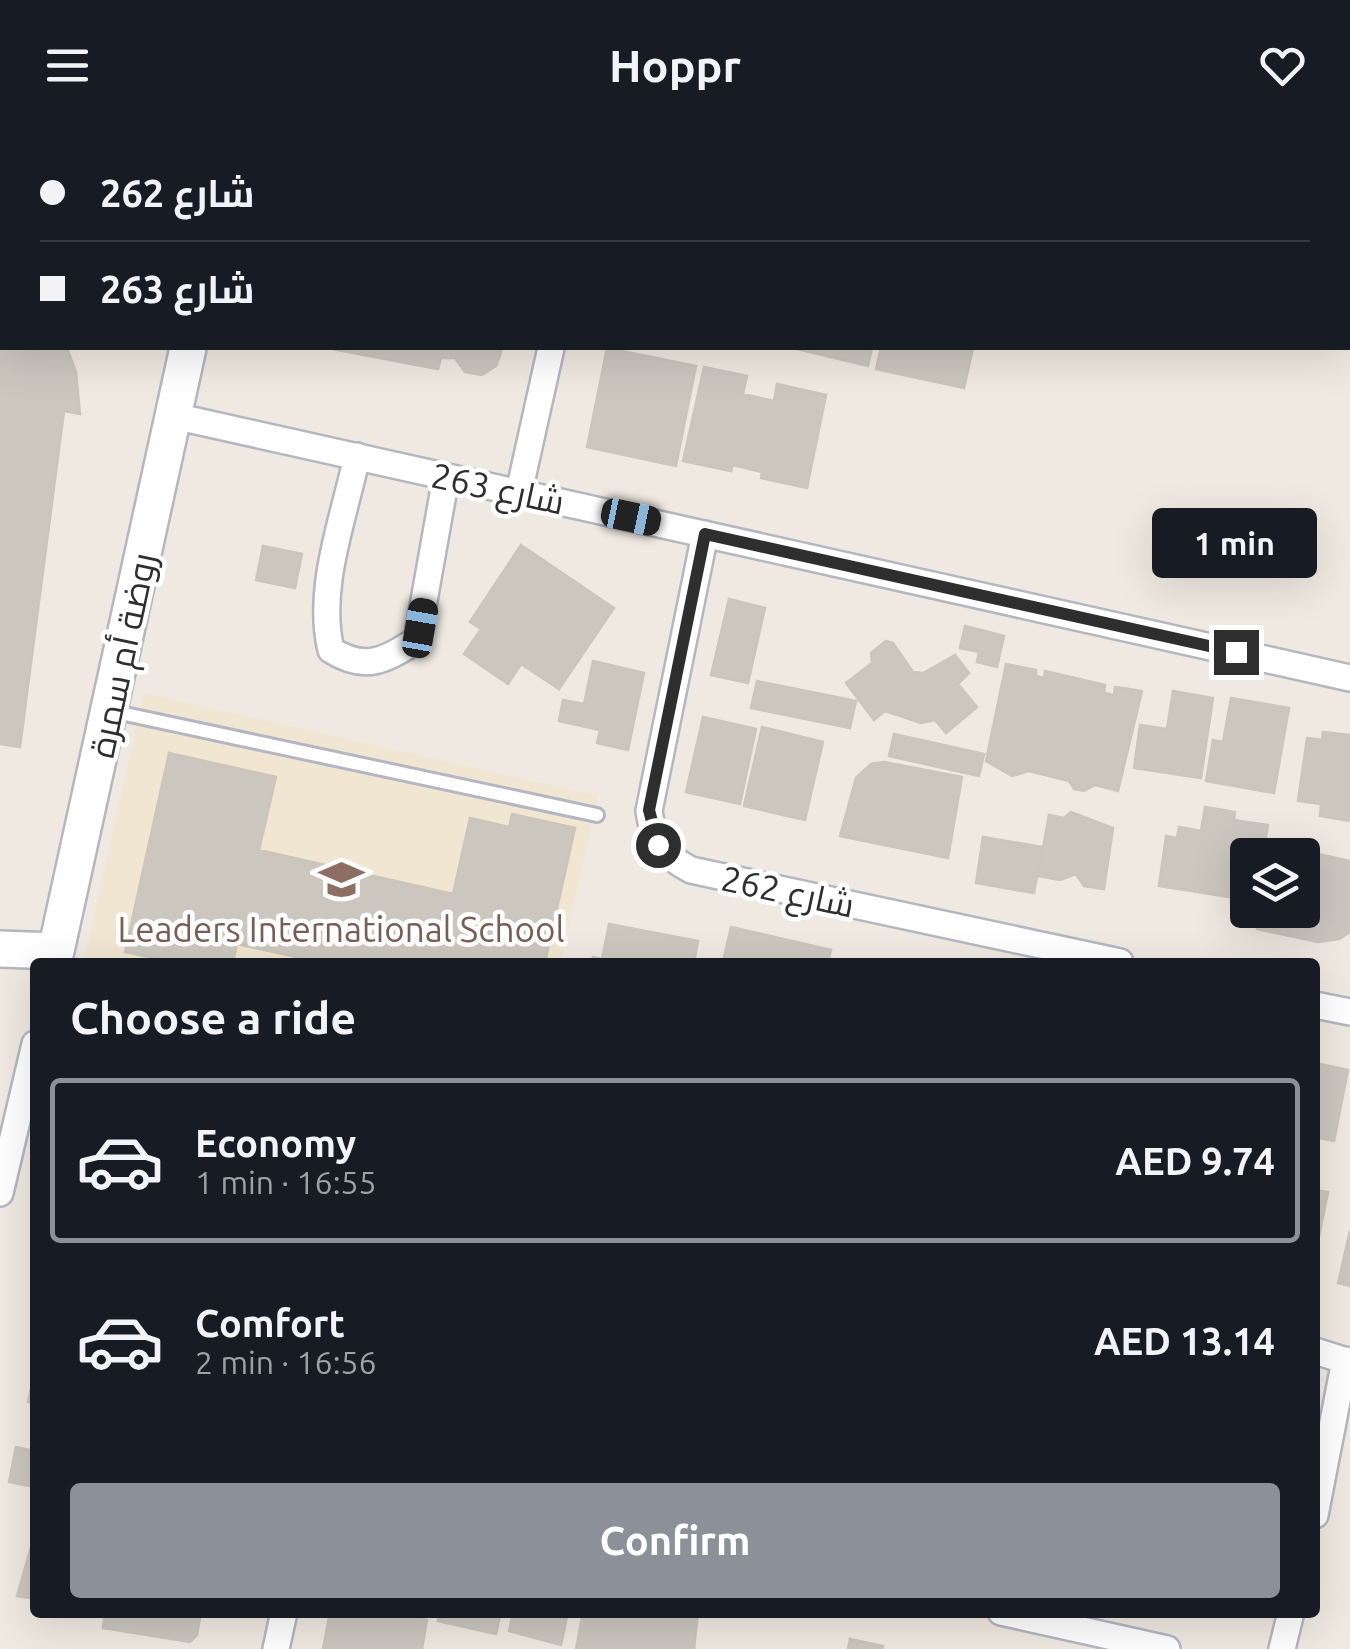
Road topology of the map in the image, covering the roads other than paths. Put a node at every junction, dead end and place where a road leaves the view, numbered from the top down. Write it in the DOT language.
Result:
graph roads {
  1 [pos="188,350"];
  2 [pos="551,350"];
  3 [pos="174,416"];
  4 [pos="358,456"];
  5 [pos="446,476"];
  6 [pos="519,492"];
  7 [pos="705,534"];
  8 [pos="1350,678"];
  9 [pos="111,711"];
  10 [pos="597,815"];
  11 [pos="0,949"];
  12 [pos="55,957"];
  13 [pos="1101,958"];
  14 [pos="1320,1006"];
  15 [pos="1350,1012"];
  16 [pos="30,1072"];
  17 [pos="0,1193"];
  18 [pos="1320,1353"];
  19 [pos="1348,1361"];
  20 [pos="1320,1492"];
  21 [pos="283,1618"];
  22 [pos="1028,1618"];
  23 [pos="1290,1618"];
  24 [pos="276,1649"];
  25 [pos="1167,1649"];
  26 [pos="1282,1649"];
  1 -- 3 [label="street, روضة أم سمرة"];
  2 -- 6 [label="street"];
  3 -- 4 [label="street, شارع 263"];
  3 -- 9 [label="street, روضة أم سمرة"];
  4 -- 5 [label="street, شارع 263"];
  4 -- 5 [label="street"];
  5 -- 6 [label="street, شارع 263"];
  6 -- 7 [label="street, شارع 263"];
  7 -- 8 [label="street, شارع 263"];
  7 -- 13 [label="street, شارع 262"];
  9 -- 10 [label="lane"];
  9 -- 12 [label="street, روضة أم سمرة"];
  11 -- 12 [label="street"];
  14 -- 15 [label="street"];
  16 -- 17 [label="street"];
  18 -- 19 [label="street"];
  19 -- 20 [label="street"];
  21 -- 24 [label="street"];
  22 -- 25 [label="street"];
  23 -- 26 [label="street"];
}
